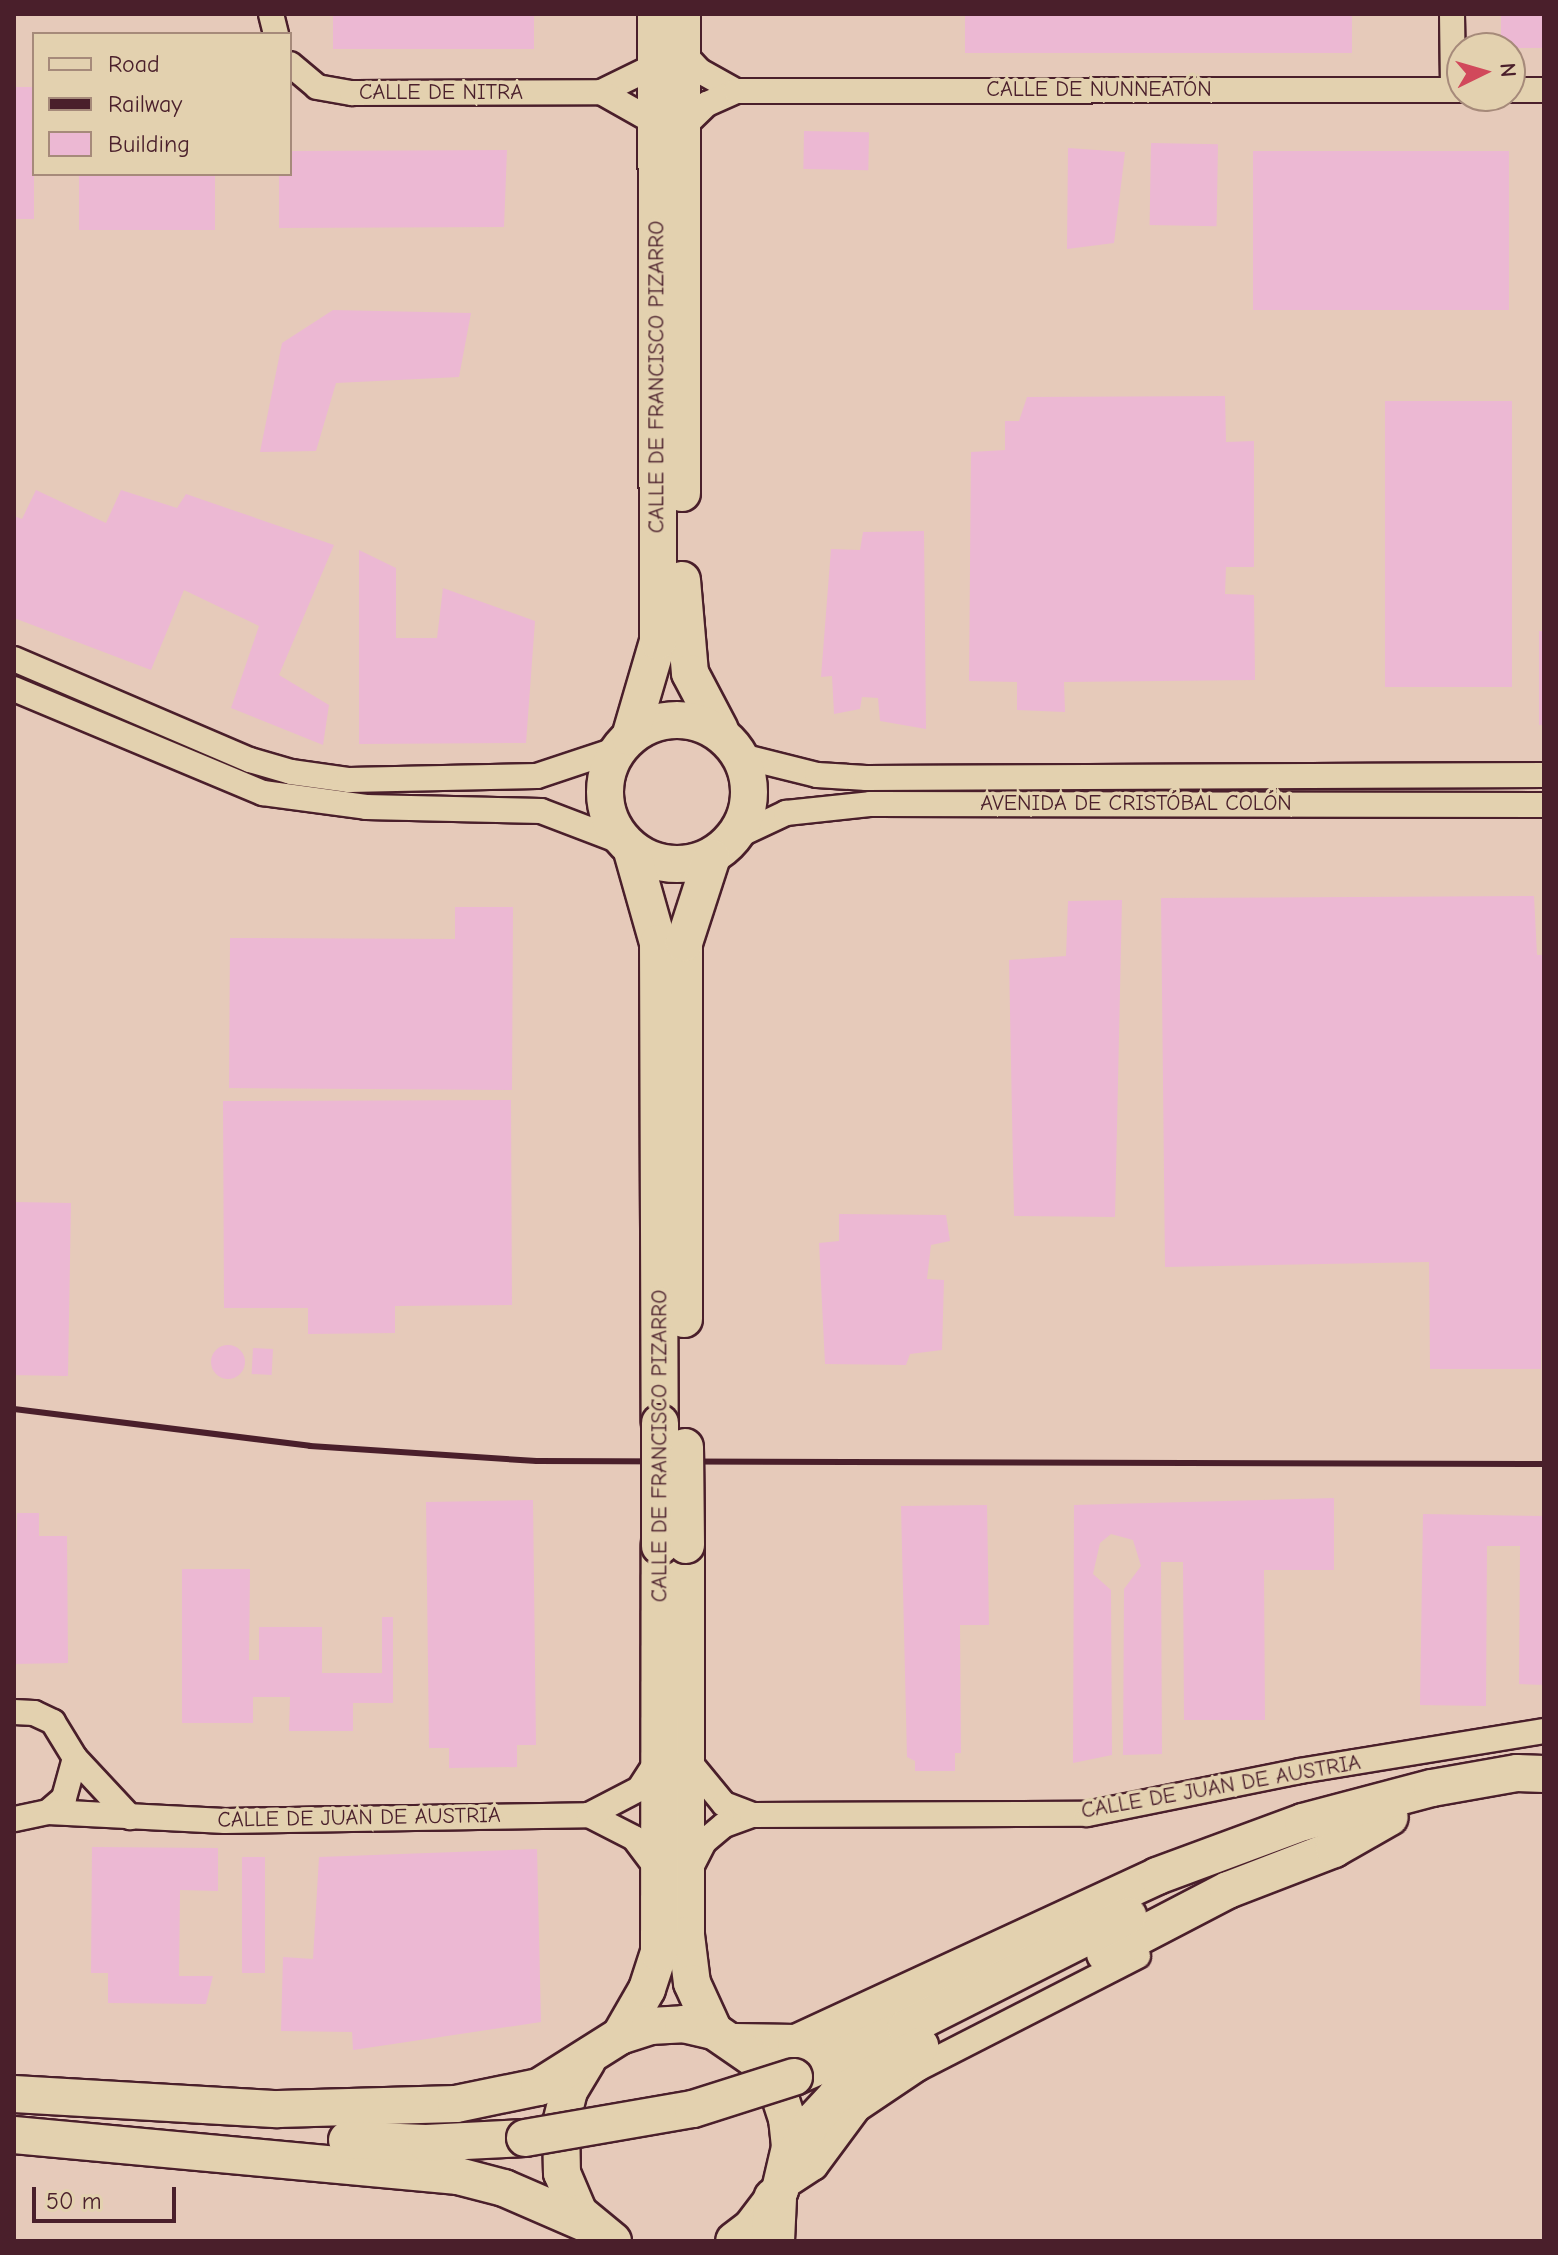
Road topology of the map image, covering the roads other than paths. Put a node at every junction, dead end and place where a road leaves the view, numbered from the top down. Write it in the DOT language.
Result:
graph roads {
  1 [pos="656,14"];
  2 [pos="682,14"];
  3 [pos="669,59"];
  4 [pos="292,66"];
  5 [pos="1446,90"];
  6 [pos="736,91"];
  7 [pos="601,92"];
  8 [pos="669,125"];
  9 [pos="14,659"];
  10 [pos="14,689"];
  11 [pos="626,742"];
  12 [pos="730,743"];
  13 [pos="1544,775"];
  14 [pos="1544,805"];
  15 [pos="627,847"];
  16 [pos="722,847"];
  17 [pos="672,1424"];
  18 [pos="14,1712"];
  19 [pos="1544,1731"];
  20 [pos="674,1757"];
  21 [pos="75,1758"];
  22 [pos="1544,1774"];
  23 [pos="1544,1786"];
  24 [pos="48,1812"];
  25 [pos="589,1815"];
  26 [pos="752,1815"];
  27 [pos="130,1817"];
  28 [pos="1390,1817"];
  29 [pos="14,1819"];
  30 [pos="1317,1871"];
  31 [pos="673,1875"];
  32 [pos="620,2036"];
  33 [pos="725,2037"];
  34 [pos="587,2061"];
  35 [pos="14,2094"];
  36 [pos="14,2115"];
  37 [pos="14,2135"];
  38 [pos="794,2166"];
  39 [pos="602,2233"];
  40 [pos="734,2241"];
  41 [pos="773,2241"];
  1 -- 3 [label="main road, CALLE DE FRANCISCO PIZARRO"];
  2 -- 3 [label="main road, CALLE DE FRANCISCO PIZARRO"];
  3 -- 6 [label="street, CALLE DE NUNNEATÓN"];
  3 -- 7 [label="street, CALLE DE NITRA"];
  3 -- 8 [label="main road, CALLE DE FRANCISCO PIZARRO"];
  4 -- 7 [label="street, CALLE DE NITRA"];
  5 -- 6 [label="street, CALLE DE NUNNEATÓN"];
  6 -- 8 [label="street, CALLE DE NUNNEATÓN"];
  7 -- 8 [label="street, CALLE DE NITRA"];
  8 -- 11 [label="main road, CALLE DE FRANCISCO PIZARRO"];
  8 -- 12 [label="main road, CALLE DE FRANCISCO PIZARRO"];
  9 -- 11 [label="street"];
  10 -- 15 [label="street"];
  11 -- 12 [label="main road"];
  11 -- 15 [label="main road"];
  12 -- 13 [label="street, AVENIDA DE CRISTÓBAL COLÓN"];
  12 -- 16 [label="main road"];
  14 -- 16 [label="street, AVENIDA DE CRISTÓBAL COLÓN"];
  15 -- 16 [label="main road"];
  15 -- 17 [label="main road, CALLE DE FRANCISCO PIZARRO"];
  16 -- 17 [label="main road, CALLE DE FRANCISCO PIZARRO"];
  17 -- 20 [label="main road, CALLE DE FRANCISCO PIZARRO, bridge"];
  18 -- 21 [label="street"];
  19 -- 26 [label="street, CALLE DE JUAN DE AUSTRIA"];
  20 -- 25 [label="street"];
  20 -- 26 [label="street"];
  20 -- 31 [label="main road, CALLE DE FRANCISCO PIZARRO"];
  21 -- 24 [label="street"];
  21 -- 27 [label="street"];
  22 -- 33 [label="main road"];
  23 -- 28 [label="main road"];
  24 -- 27 [label="street, CALLE DE JUAN DE AUSTRIA"];
  24 -- 29 [label="street, CALLE DE JUAN DE AUSTRIA"];
  25 -- 27 [label="street, CALLE DE JUAN DE AUSTRIA"];
  25 -- 31 [label="street"];
  26 -- 31 [label="street"];
  28 -- 36 [label="main road, bridge"];
  28 -- 38 [label="main road"];
  30 -- 38 [label="street"];
  31 -- 32 [label="main road, CALLE DE FRANCISCO PIZARRO"];
  31 -- 33 [label="main road, CALLE DE FRANCISCO PIZARRO"];
  32 -- 33 [label="main road"];
  32 -- 34 [label="main road"];
  33 -- 38 [label="main road"];
  34 -- 35 [label="main road"];
  34 -- 39 [label="main road"];
  37 -- 39 [label="main road"];
  38 -- 40 [label="main road"];
  38 -- 41 [label="highway"];
}
